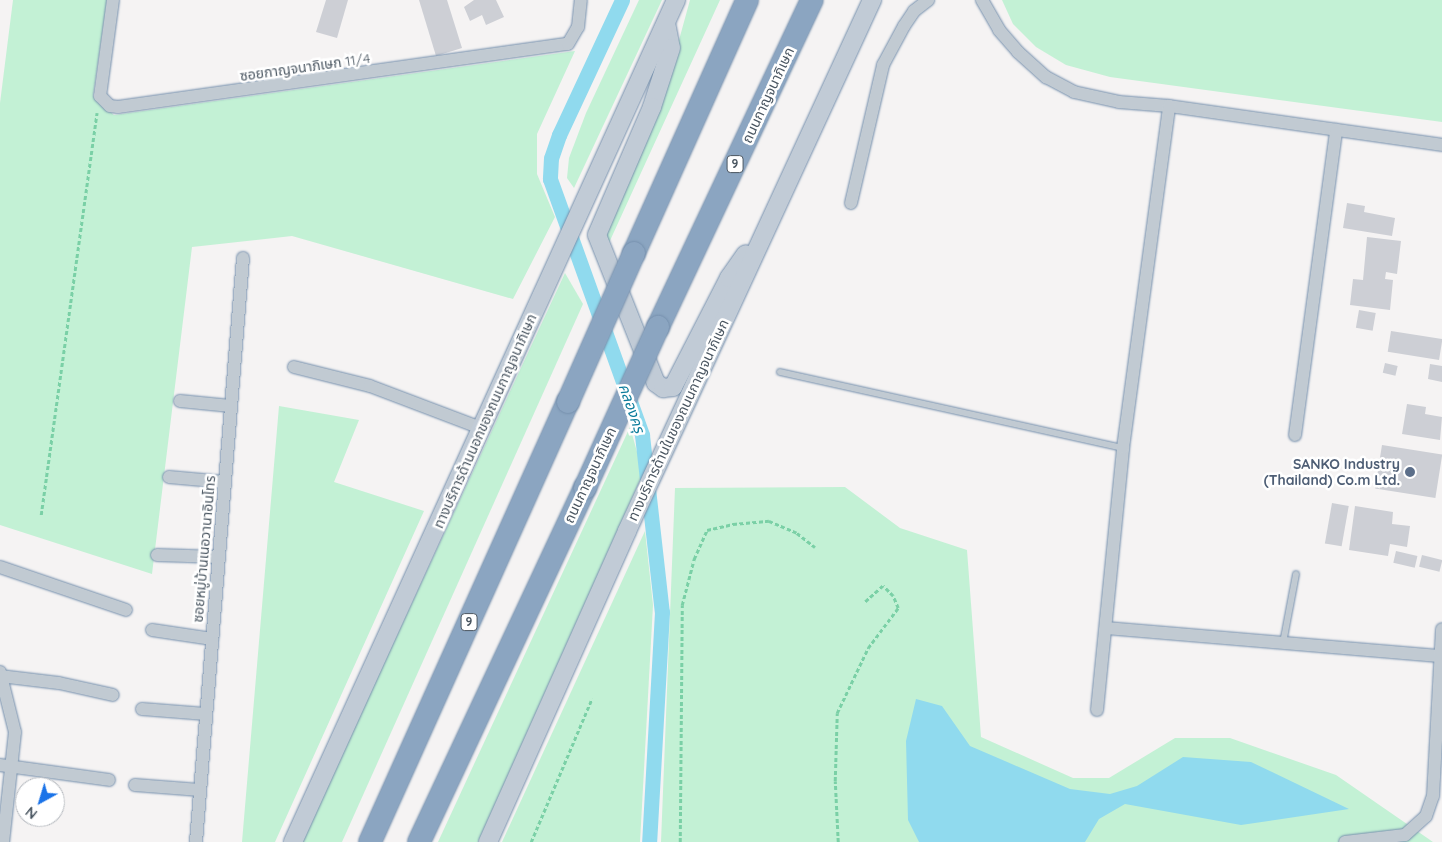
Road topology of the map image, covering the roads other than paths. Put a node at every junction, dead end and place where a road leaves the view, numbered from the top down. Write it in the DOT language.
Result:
graph roads {
  1 [pos="113,0"];
  2 [pos="581,0"];
  3 [pos="676,0"];
  4 [pos="748,0"];
  5 [pos="812,0"];
  6 [pos="872,0"];
  7 [pos="928,0"];
  8 [pos="982,0"];
  9 [pos="666,23"];
  10 [pos="1169,106"];
  11 [pos="1336,130"];
  12 [pos="1442,145"];
  13 [pos="851,203"];
  14 [pos="776,210"];
  15 [pos="243,258"];
  16 [pos="294,367"];
  17 [pos="780,372"];
  18 [pos="180,401"];
  19 [pos="231,406"];
  20 [pos="482,429"];
  21 [pos="1295,435"];
  22 [pos="1123,448"];
  23 [pos="169,477"];
  24 [pos="224,482"];
  25 [pos="157,555"];
  26 [pos="219,557"];
  27 [pos="0,567"];
  28 [pos="1296,574"];
  29 [pos="126,610"];
  30 [pos="1106,628"];
  31 [pos="152,630"];
  32 [pos="1442,630"];
  33 [pos="212,639"];
  34 [pos="1283,643"];
  35 [pos="1439,656"];
  36 [pos="1,674"];
  37 [pos="112,695"];
  38 [pos="142,709"];
  39 [pos="1097,710"];
  40 [pos="206,714"];
  41 [pos="6,765"];
  42 [pos="109,780"];
  43 [pos="135,785"];
  44 [pos="200,790"];
  45 [pos="4,842"];
  46 [pos="196,842"];
  47 [pos="293,842"];
  48 [pos="370,842"];
  49 [pos="419,842"];
  50 [pos="488,842"];
  51 [pos="1345,842"];
  1 -- 2 [label="street, ซอยกาญจนาภิเษก 11/4"];
  3 -- 9 [label="main road, ทางบริการด้านนอกของถนนกาญจนาภิเษก"];
  4 -- 48 [label="highway, 9, bridge"];
  5 -- 49 [label="highway, ถนนกาญจนาภิเษก / 9, bridge"];
  6 -- 14 [label="main road, ทางบริการด้านในของถนนกาญจนาภิเษก"];
  7 -- 13 [label="street"];
  8 -- 10 [label="street"];
  9 -- 14 [label="main road"];
  9 -- 20 [label="main road, ทางบริการด้านนอกของถนนกาญจนาภิเษก"];
  10 -- 11 [label="street"];
  10 -- 22 [label="street"];
  11 -- 12 [label="street"];
  11 -- 21 [label="street"];
  14 -- 50 [label="main road, ทางบริการด้านในของถนนกาญจนาภิเษก"];
  15 -- 19 [label="street, ซอยหมู่บ้านเนอวานาอินโทร"];
  16 -- 20 [label="street"];
  17 -- 22 [label="lane"];
  18 -- 19 [label="street"];
  19 -- 24 [label="street, ซอยหมู่บ้านเนอวานาอินโทร"];
  20 -- 47 [label="main road, ทางบริการด้านนอกของถนนกาญจนาภิเษก"];
  22 -- 30 [label="street"];
  23 -- 24 [label="street"];
  24 -- 26 [label="street, ซอยหมู่บ้านเนอวานาอินโทร"];
  25 -- 26 [label="street"];
  26 -- 33 [label="street, ซอยหมู่บ้านเนอวานาอินโทร"];
  27 -- 29 [label="street"];
  28 -- 34 [label="lane"];
  30 -- 34 [label="street"];
  30 -- 39 [label="street"];
  31 -- 33 [label="street"];
  32 -- 35 [label="street"];
  33 -- 40 [label="street, ซอยหมู่บ้านเนอวานาอินโทร"];
  34 -- 35 [label="street"];
  35 -- 51 [label="street"];
  36 -- 37 [label="street"];
  36 -- 41 [label="street"];
  38 -- 40 [label="street"];
  40 -- 44 [label="street, ซอยหมู่บ้านเนอวานาอินโทร"];
  41 -- 42 [label="street"];
  41 -- 45 [label="street"];
  43 -- 44 [label="street"];
  44 -- 46 [label="street, ซอยหมู่บ้านเนอวานาอินโทร"];
}
